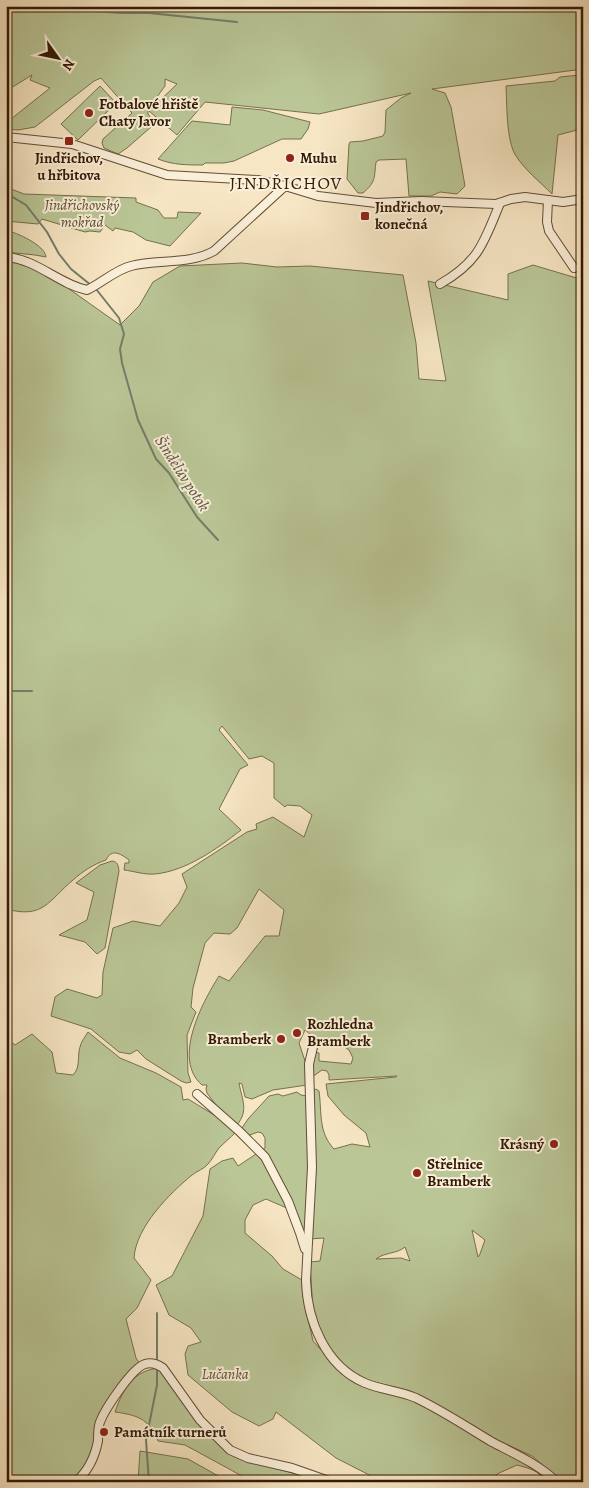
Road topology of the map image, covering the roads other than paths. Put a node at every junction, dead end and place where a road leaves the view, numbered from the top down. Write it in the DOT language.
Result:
graph roads {
  1 [pos="6,136"];
  2 [pos="285,186"];
  3 [pos="583,199"];
  4 [pos="548,200"];
  5 [pos="500,203"];
  6 [pos="6,256"];
  7 [pos="574,268"];
  8 [pos="440,284"];
  9 [pos="313,1047"];
  10 [pos="197,1094"];
  11 [pos="307,1257"];
  12 [pos="76,1482"];
  13 [pos="332,1482"];
  14 [pos="557,1482"];
  1 -- 2 [label="street"];
  2 -- 5 [label="street"];
  2 -- 6 [label="street"];
  3 -- 4 [label="street"];
  4 -- 5 [label="street"];
  4 -- 7 [label="street"];
  5 -- 8 [label="street"];
  9 -- 11 [label="street"];
  10 -- 11 [label="street"];
  11 -- 14 [label="street"];
  12 -- 13 [label="street"];
}
